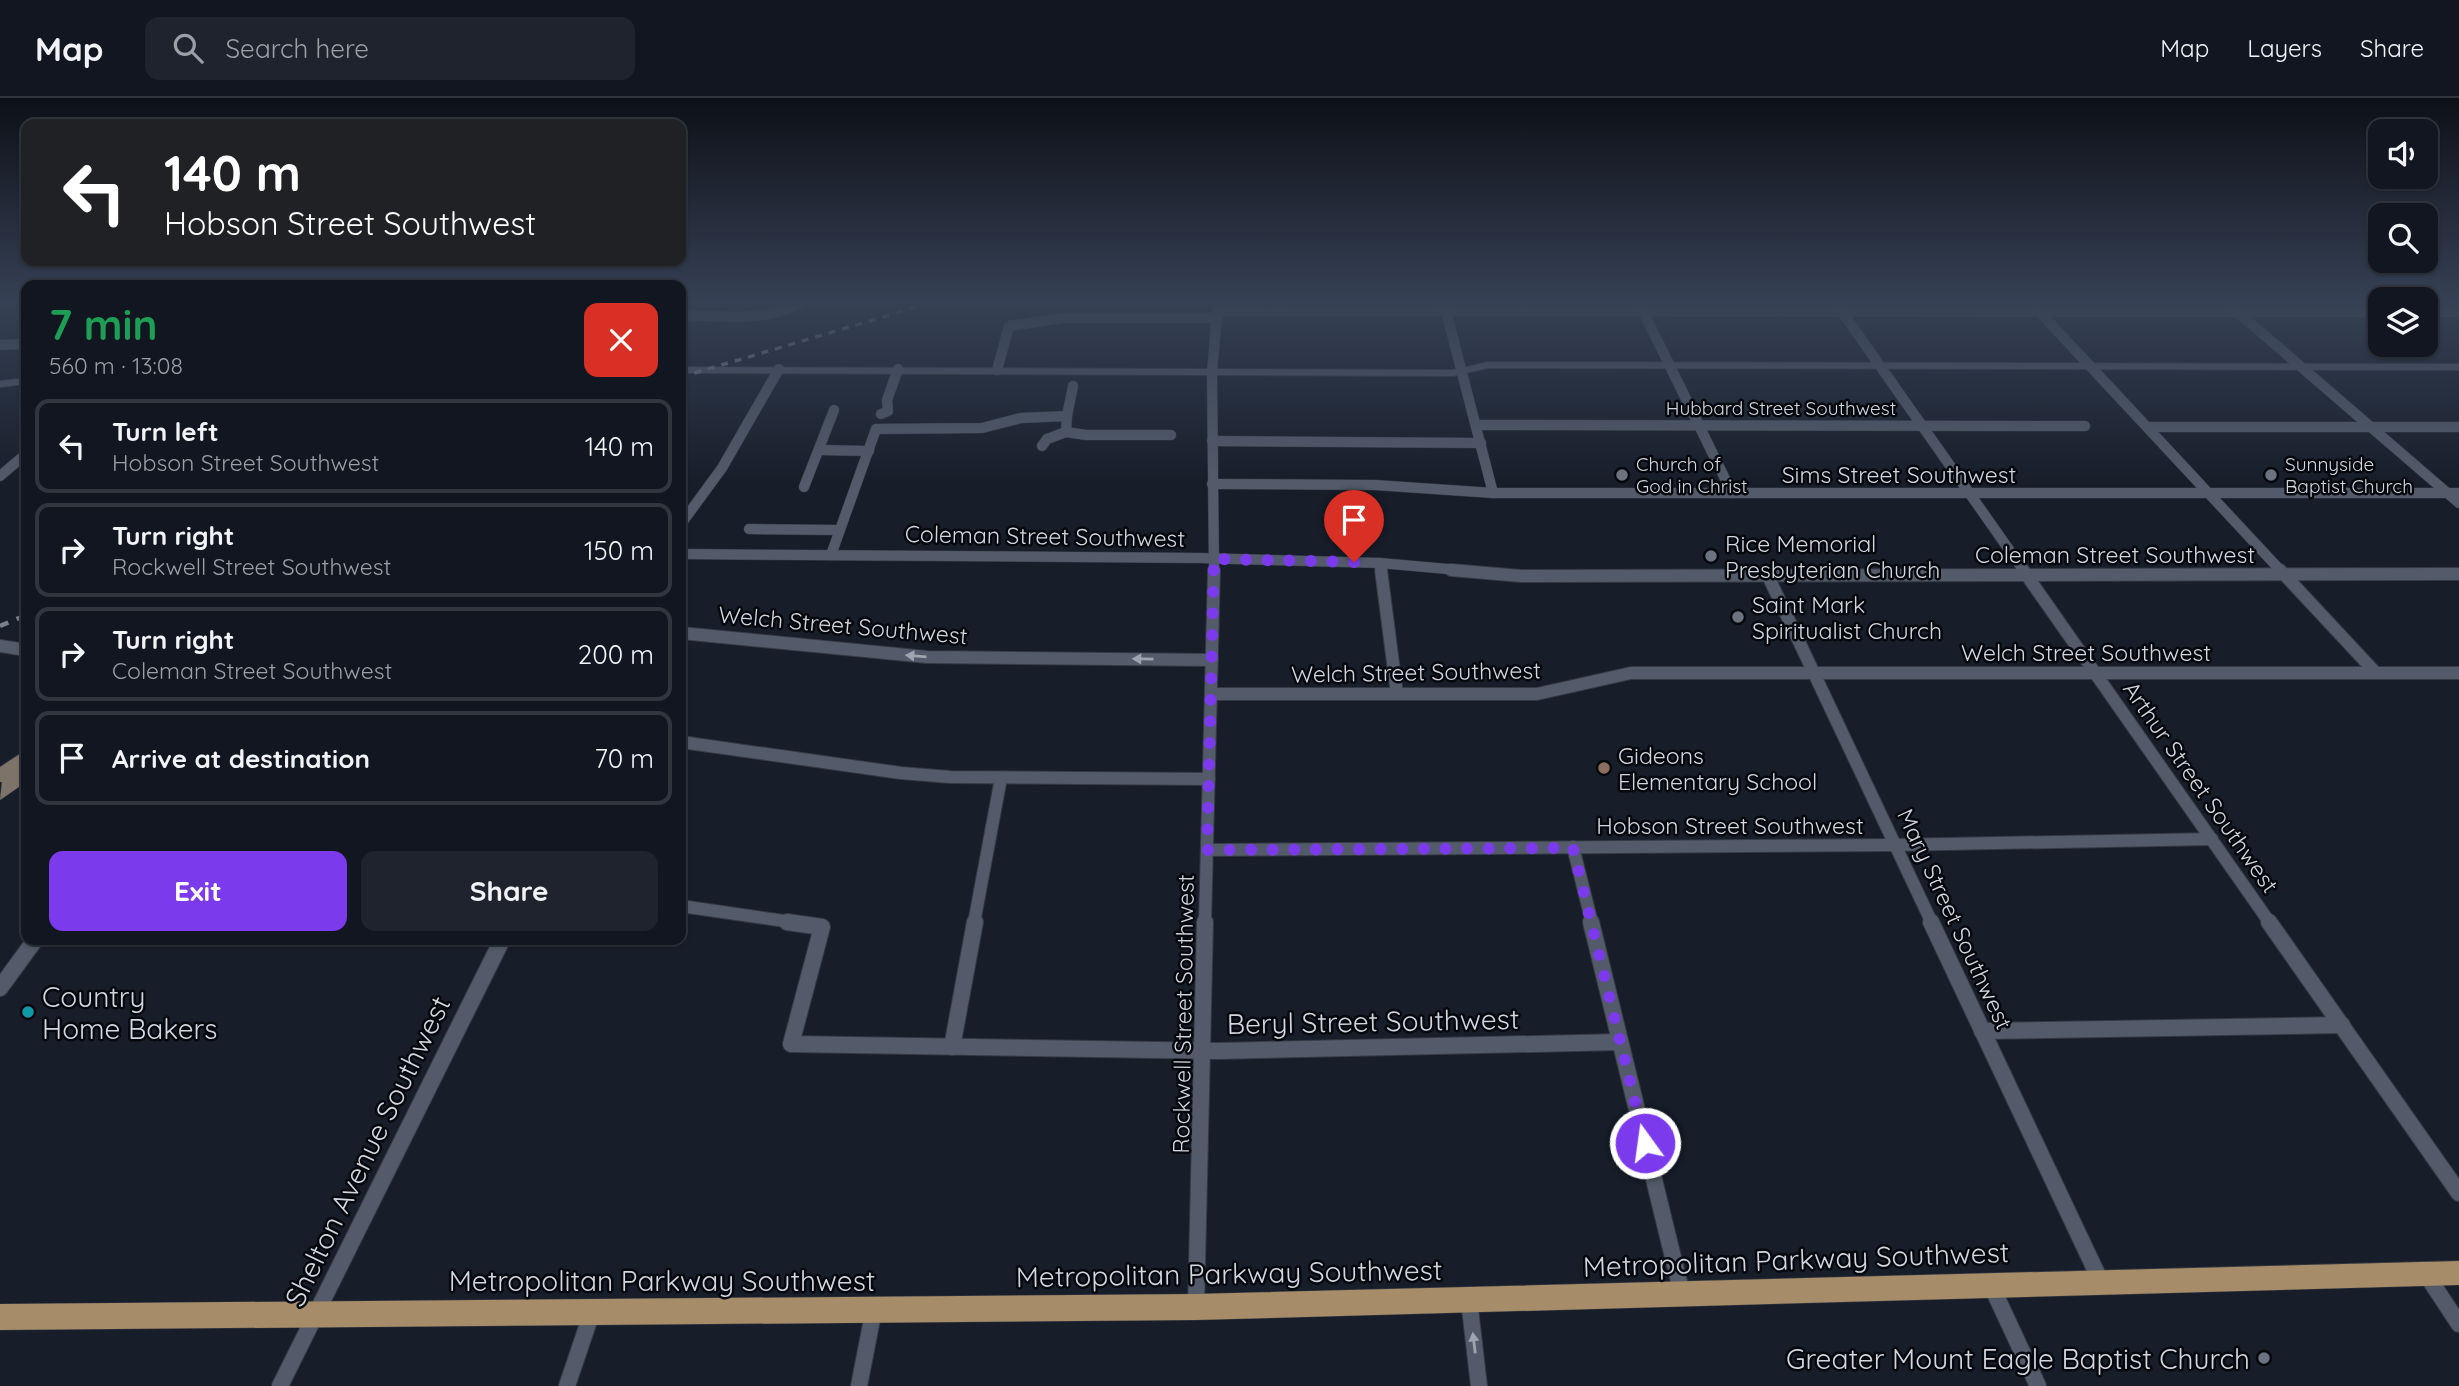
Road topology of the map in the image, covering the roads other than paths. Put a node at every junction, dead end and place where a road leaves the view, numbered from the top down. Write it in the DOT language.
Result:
graph roads {
  1 [pos="1000,363"];
  2 [pos="1213,363"];
  3 [pos="1460,363"];
  4 [pos="1669,363"];
  5 [pos="1879,363"];
  6 [pos="2087,363"];
  7 [pos="2297,363"];
  8 [pos="1670,366"];
  9 [pos="1881,366"];
  10 [pos="2091,367"];
  11 [pos="2302,367"];
  12 [pos="2459,367"];
  13 [pos="779,369"];
  14 [pos="898,369"];
  15 [pos="686,370"];
  16 [pos="998,370"];
  17 [pos="1462,371"];
  18 [pos="1212,372"];
  19 [pos="21,382"];
  20 [pos="0,384"];
  21 [pos="1073,386"];
  22 [pos="834,410"];
  23 [pos="1067,416"];
  24 [pos="1476,425"];
  25 [pos="1699,426"];
  26 [pos="1923,426"];
  27 [pos="2085,426"];
  28 [pos="2148,427"];
  29 [pos="2371,427"];
  30 [pos="2459,427"];
  31 [pos="876,429"];
  32 [pos="1066,432"];
  33 [pos="1171,435"];
  34 [pos="1212,441"];
  35 [pos="1481,443"];
  36 [pos="1042,446"];
  37 [pos="820,450"];
  38 [pos="869,451"];
  39 [pos="21,458"];
  40 [pos="0,476"];
  41 [pos="1212,484"];
  42 [pos="804,487"];
  43 [pos="1493,493"];
  44 [pos="1732,493"];
  45 [pos="1970,493"];
  46 [pos="2210,493"];
  47 [pos="2454,493"];
  48 [pos="2459,503"];
  49 [pos="686,517"];
  50 [pos="749,529"];
  51 [pos="838,530"];
  52 [pos="832,550"];
  53 [pos="686,554"];
  54 [pos="1214,559"];
  55 [pos="1380,563"];
  56 [pos="2285,574"];
  57 [pos="2459,574"];
  58 [pos="2027,575"];
  59 [pos="1768,576"];
  60 [pos="686,633"];
  61 [pos="0,646"];
  62 [pos="21,649"];
  63 [pos="1212,660"];
  64 [pos="1813,673"];
  65 [pos="2095,673"];
  66 [pos="2376,673"];
  67 [pos="2459,673"];
  68 [pos="1211,694"];
  69 [pos="1397,694"];
  70 [pos="686,743"];
  71 [pos="21,760"];
  72 [pos="0,776"];
  73 [pos="21,777"];
  74 [pos="1000,778"];
  75 [pos="1209,779"];
  76 [pos="0,793"];
  77 [pos="2212,839"];
  78 [pos="1895,845"];
  79 [pos="1573,848"];
  80 [pos="1207,850"];
  81 [pos="686,907"];
  82 [pos="31,945"];
  83 [pos="500,945"];
  84 [pos="0,988"];
  85 [pos="2342,1025"];
  86 [pos="1982,1031"];
  87 [pos="1620,1042"];
  88 [pos="952,1047"];
  89 [pos="1203,1051"];
  90 [pos="2459,1193"];
  91 [pos="2459,1273"];
  92 [pos="2426,1274"];
  93 [pos="2101,1282"];
  94 [pos="1991,1285"];
  95 [pos="1682,1294"];
  96 [pos="1469,1300"];
  97 [pos="1196,1307"];
  98 [pos="874,1309"];
  99 [pos="593,1312"];
  100 [pos="316,1314"];
  101 [pos="0,1317"];
  102 [pos="2459,1324"];
  103 [pos="280,1386"];
  104 [pos="567,1386"];
  105 [pos="859,1386"];
  106 [pos="1479,1386"];
  107 [pos="2038,1386"];
  1 -- 16 [label="street"];
  2 -- 18 [label="street, Rockwell Street Southwest"];
  3 -- 17 [label="street"];
  4 -- 8 [label="street"];
  5 -- 9 [label="street, Arthur Street Southwest"];
  6 -- 10 [label="street"];
  7 -- 11 [label="street"];
  8 -- 9 [label="street"];
  8 -- 17 [label="street"];
  8 -- 25 [label="street"];
  9 -- 10 [label="street"];
  9 -- 26 [label="street, Arthur Street Southwest"];
  10 -- 11 [label="street"];
  10 -- 28 [label="street"];
  11 -- 12 [label="street"];
  11 -- 29 [label="street"];
  13 -- 14 [label="street"];
  13 -- 15 [label="street"];
  13 -- 49 [label="street"];
  14 -- 16 [label="street"];
  14 -- 31 [label="street"];
  16 -- 18 [label="street"];
  17 -- 18 [label="street"];
  17 -- 24 [label="street"];
  18 -- 34 [label="street, Rockwell Street Southwest"];
  19 -- 20 [label="street"];
  21 -- 23 [label="street"];
  22 -- 37 [label="street"];
  23 -- 31 [label="street"];
  23 -- 32 [label="street"];
  24 -- 25 [label="street, Hubbard Street Southwest"];
  24 -- 35 [label="street"];
  25 -- 26 [label="street, Hubbard Street Southwest"];
  25 -- 44 [label="street"];
  26 -- 27 [label="street, Hubbard Street Southwest"];
  26 -- 45 [label="street, Arthur Street Southwest"];
  28 -- 29 [label="street"];
  28 -- 46 [label="street"];
  29 -- 30 [label="street"];
  29 -- 47 [label="street"];
  31 -- 38 [label="street"];
  32 -- 33 [label="street"];
  32 -- 36 [label="street"];
  34 -- 35 [label="street"];
  34 -- 41 [label="street, Rockwell Street Southwest"];
  35 -- 43 [label="street"];
  37 -- 38 [label="street"];
  37 -- 42 [label="street"];
  38 -- 51 [label="street"];
  39 -- 40 [label="street"];
  41 -- 43 [label="street, Sims Street Southwest"];
  41 -- 54 [label="street, Rockwell Street Southwest"];
  43 -- 44 [label="street, Sims Street Southwest"];
  44 -- 45 [label="street, Sims Street Southwest"];
  45 -- 46 [label="street, Sims Street Southwest"];
  45 -- 58 [label="street, Arthur Street Southwest"];
  46 -- 47 [label="street, Sims Street Southwest"];
  46 -- 56 [label="street"];
  47 -- 48 [label="street"];
  50 -- 51 [label="street"];
  51 -- 52 [label="street"];
  52 -- 53 [label="street, Coleman Street Southwest"];
  52 -- 54 [label="street, Coleman Street Southwest"];
  54 -- 55 [label="street, Coleman Street Southwest"];
  54 -- 63 [label="street, Rockwell Street Southwest"];
  55 -- 59 [label="street, Coleman Street Southwest"];
  55 -- 69 [label="street"];
  56 -- 57 [label="street, Coleman Street Southwest"];
  56 -- 58 [label="street, Coleman Street Southwest"];
  56 -- 66 [label="street"];
  58 -- 59 [label="street, Coleman Street Southwest"];
  58 -- 65 [label="street, Arthur Street Southwest"];
  59 -- 64 [label="street, Mary Street Southwest"];
  63 -- 60 [label="street, Welch Street Southwest, one-way"];
  61 -- 62 [label="street"];
  63 -- 68 [label="street, Rockwell Street Southwest"];
  64 -- 65 [label="street, Welch Street Southwest"];
  64 -- 69 [label="street, Welch Street Southwest"];
  64 -- 78 [label="street, Mary Street Southwest"];
  65 -- 66 [label="street, Welch Street Southwest"];
  65 -- 77 [label="street, Arthur Street Southwest"];
  66 -- 67 [label="street, Welch Street Southwest"];
  68 -- 69 [label="street, Welch Street Southwest"];
  68 -- 75 [label="street, Rockwell Street Southwest"];
  70 -- 74 [label="street"];
  71 -- 72 [label="main road"];
  73 -- 76 [label="main road"];
  74 -- 75 [label="street"];
  74 -- 88 [label="street"];
  75 -- 80 [label="street, Rockwell Street Southwest"];
  77 -- 78 [label="street, Hobson Street Southwest"];
  77 -- 85 [label="street, Arthur Street Southwest"];
  78 -- 79 [label="street, Hobson Street Southwest"];
  78 -- 86 [label="street, Mary Street Southwest"];
  79 -- 80 [label="street, Hobson Street Southwest"];
  79 -- 87 [label="street"];
  80 -- 89 [label="street, Rockwell Street Southwest"];
  81 -- 88 [label="street, Beryl Street Southwest"];
  82 -- 84 [label="street"];
  83 -- 100 [label="street, Shelton Avenue Southwest"];
  85 -- 86 [label="street"];
  85 -- 90 [label="street, Arthur Street Southwest"];
  86 -- 93 [label="street, Mary Street Southwest"];
  87 -- 89 [label="street, Beryl Street Southwest"];
  87 -- 95 [label="street"];
  88 -- 89 [label="street, Beryl Street Southwest"];
  89 -- 97 [label="street, Rockwell Street Southwest"];
  91 -- 92 [label="main road, Metropolitan Parkway Southwest"];
  92 -- 93 [label="main road, Metropolitan Parkway Southwest"];
  92 -- 102 [label="street"];
  93 -- 94 [label="main road, Metropolitan Parkway Southwest"];
  94 -- 95 [label="main road, Metropolitan Parkway Southwest"];
  94 -- 107 [label="street"];
  95 -- 96 [label="main road, Metropolitan Parkway Southwest"];
  96 -- 97 [label="main road, Metropolitan Parkway Southwest"];
  106 -- 96 [label="street, one-way"];
  97 -- 98 [label="main road, Metropolitan Parkway Southwest"];
  98 -- 99 [label="main road, Metropolitan Parkway Southwest"];
  98 -- 105 [label="street"];
  99 -- 100 [label="main road, Metropolitan Parkway Southwest"];
  99 -- 104 [label="street"];
  100 -- 101 [label="main road, Metropolitan Parkway Southwest"];
  100 -- 103 [label="street, Shelton Avenue Southwest"];
}
